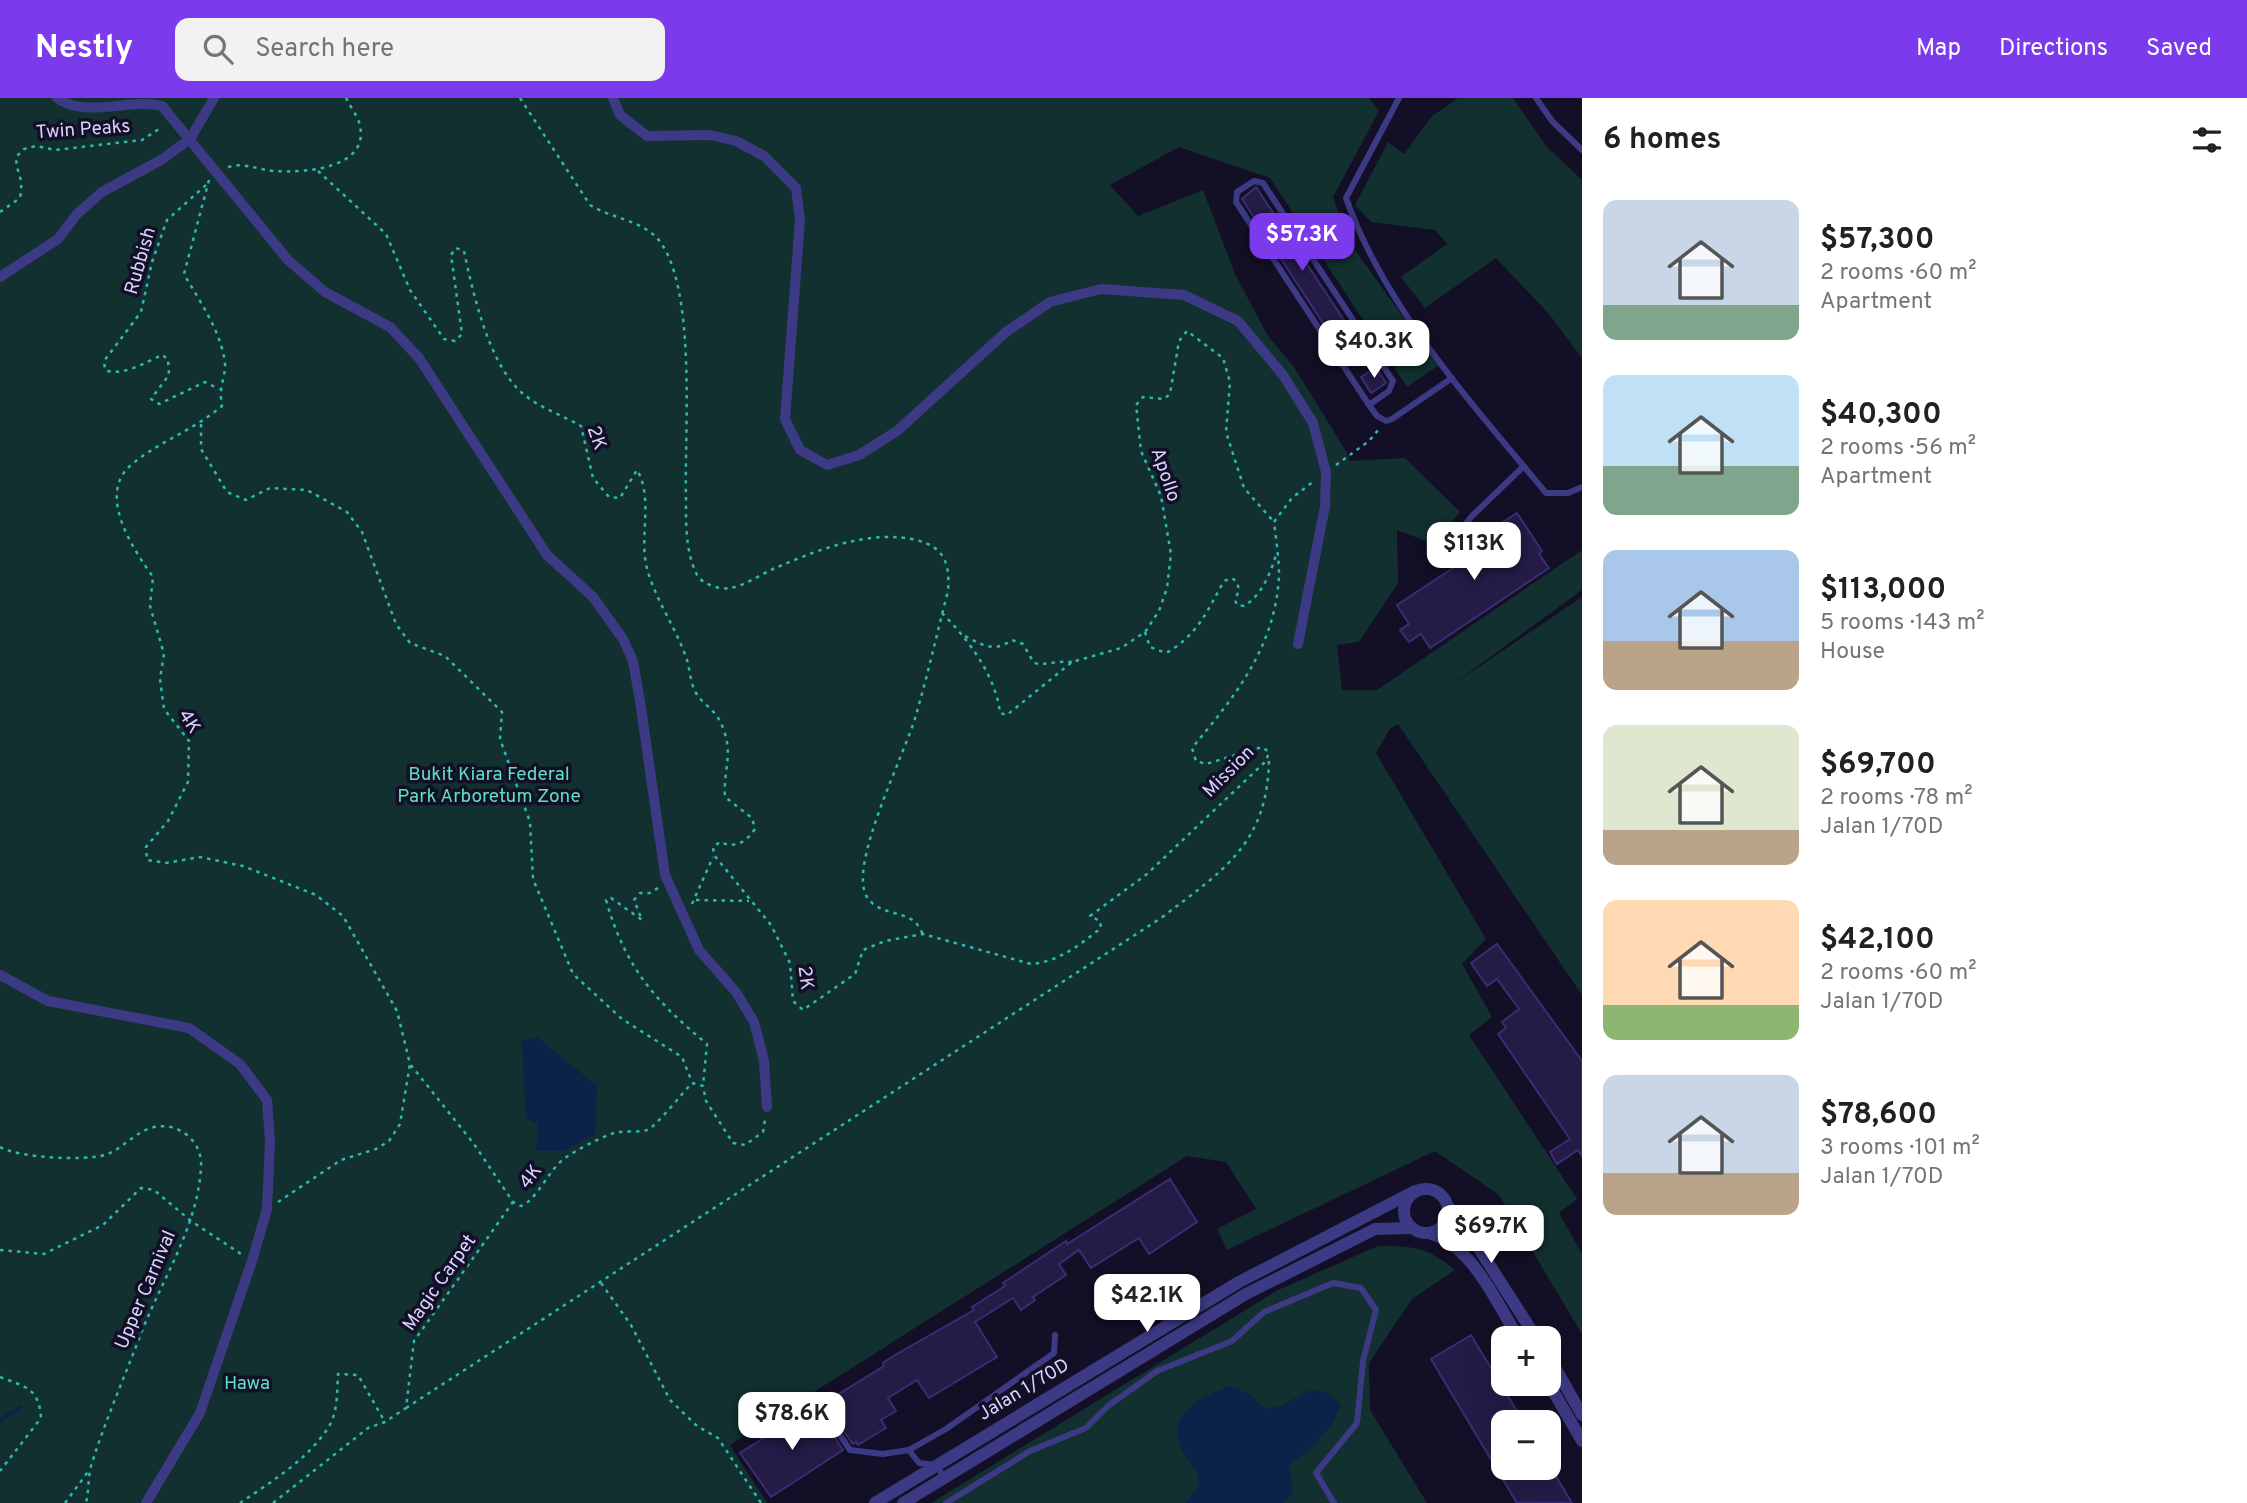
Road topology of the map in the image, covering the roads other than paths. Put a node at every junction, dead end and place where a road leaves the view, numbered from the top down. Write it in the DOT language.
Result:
graph roads {
  1 [pos="57,98"];
  2 [pos="214,98"];
  3 [pos="612,98"];
  4 [pos="1399,98"];
  5 [pos="1536,98"];
  6 [pos="190,139"];
  7 [pos="1582,150"];
  8 [pos="0,277"];
  9 [pos="1452,378"];
  10 [pos="1369,405"];
  11 [pos="1524,466"];
  12 [pos="1582,487"];
  13 [pos="1455,560"];
  14 [pos="1298,644"];
  15 [pos="0,975"];
  16 [pos="767,1107"];
  17 [pos="1415,1191"];
  18 [pos="1447,1205"];
  19 [pos="1411,1228"];
  20 [pos="1429,1233"];
  21 [pos="1511,1326"];
  22 [pos="1529,1326"];
  23 [pos="1055,1335"];
  24 [pos="1561,1378"];
  25 [pos="1556,1396"];
  26 [pos="822,1408"];
  27 [pos="1582,1415"];
  28 [pos="1582,1441"];
  29 [pos="909,1450"];
  30 [pos="936,1465"];
  31 [pos="944,1477"];
  32 [pos="146,1503"];
  33 [pos="875,1503"];
  34 [pos="902,1503"];
  35 [pos="946,1503"];
  36 [pos="1334,1503"];
  1 -- 6 [label="street"];
  2 -- 6 [label="street"];
  3 -- 14 [label="street"];
  4 -- 9 [label="lane"];
  5 -- 7 [label="lane"];
  6 -- 8 [label="street"];
  6 -- 16 [label="street"];
  9 -- 10 [label="lane"];
  9 -- 11 [label="lane"];
  10 -- 10 [label="lane"];
  11 -- 12 [label="lane"];
  11 -- 13 [label="lane"];
  15 -- 32 [label="street"];
  17 -- 18 [label="street"];
  17 -- 19 [label="street"];
  17 -- 30 [label="street, Jalan 1/70D"];
  18 -- 20 [label="street"];
  18 -- 22 [label="street"];
  19 -- 20 [label="street"];
  19 -- 31 [label="street, Jalan 1/70D"];
  20 -- 21 [label="street"];
  23 -- 29 [label="lane"];
  24 -- 27 [label="street"];
  25 -- 28 [label="street"];
  26 -- 29 [label="lane"];
  29 -- 30 [label="lane"];
  30 -- 31 [label="lane"];
  30 -- 33 [label="street, Jalan 1/70D"];
  31 -- 34 [label="street, Jalan 1/70D"];
  35 -- 36 [label="lane"];
}
